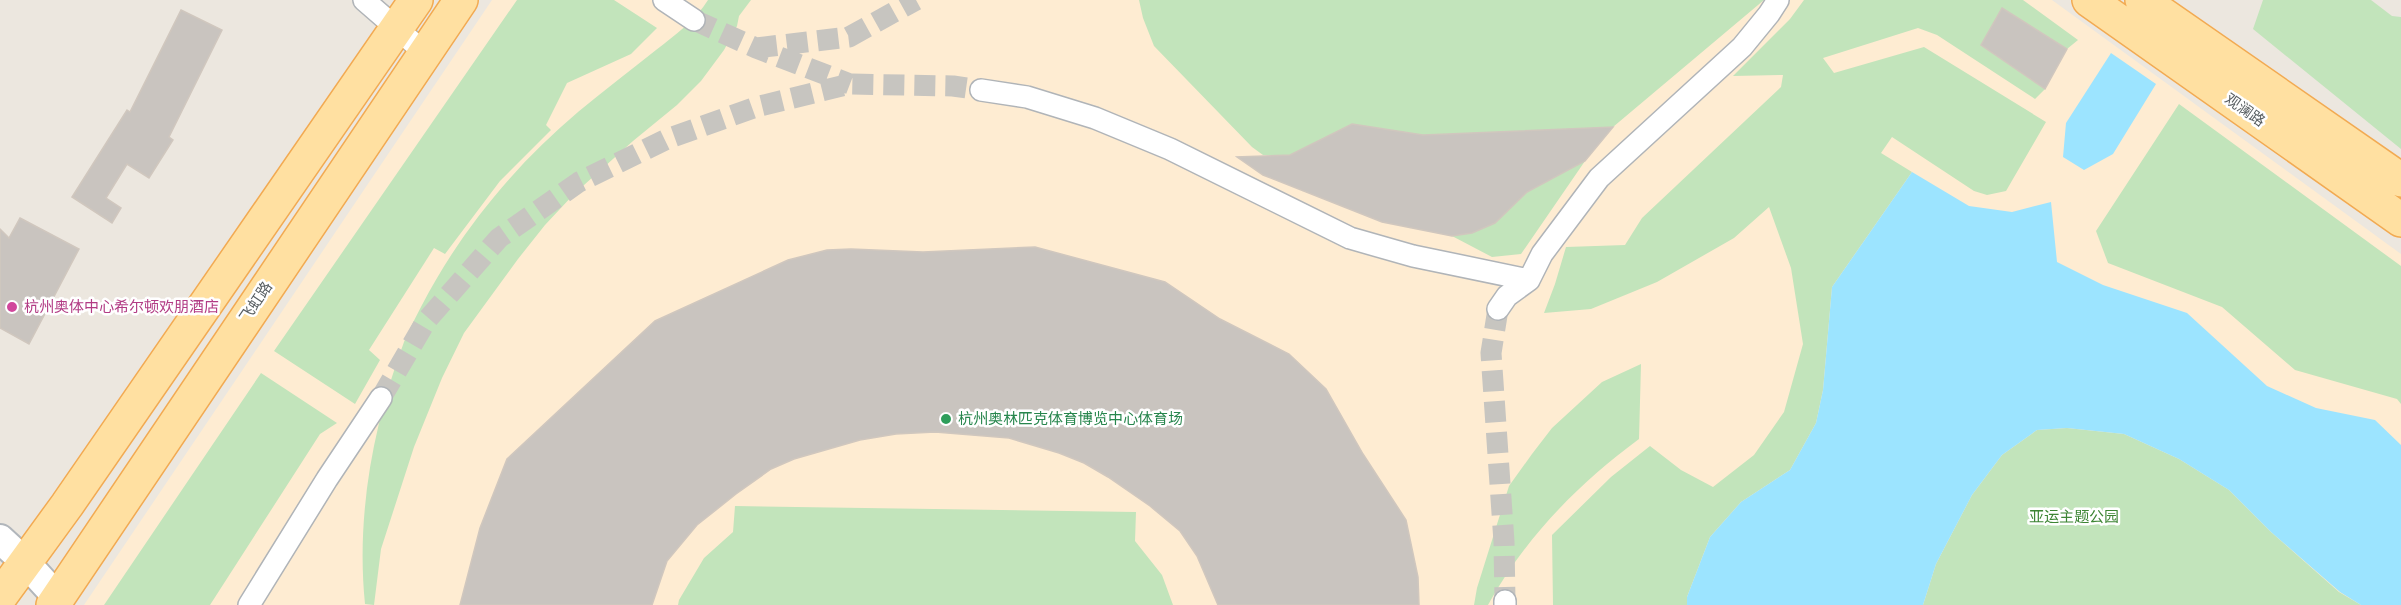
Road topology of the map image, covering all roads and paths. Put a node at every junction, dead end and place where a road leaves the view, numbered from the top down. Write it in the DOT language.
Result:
graph roads {
  1 [pos="364,0"];
  2 [pos="416,0"];
  3 [pos="461,0"];
  4 [pos="664,0"];
  5 [pos="1778,0"];
  6 [pos="2089,0"];
  7 [pos="2142,0"];
  8 [pos="694,20"];
  9 [pos="396,28"];
  10 [pos="425,53"];
  11 [pos="981,90"];
  12 [pos="2401,180"];
  13 [pos="2401,220"];
  14 [pos="1529,280"];
  15 [pos="1498,309"];
  16 [pos="381,398"];
  17 [pos="0,539"];
  18 [pos="25,562"];
  19 [pos="0,597"];
  20 [pos="55,601"];
  21 [pos="249,605"];
  1 -- 9 [label="street"];
  2 -- 9 [label="main road"];
  3 -- 10 [label="main road, 飞虹路"];
  4 -- 8 [label="street"];
  5 -- 14 [label="street"];
  6 -- 13 [label="main road, 观澜路"];
  7 -- 12 [label="main road, 观澜路"];
  9 -- 10 [label="street"];
  9 -- 18 [label="main road"];
  10 -- 20 [label="main road, 飞虹路"];
  11 -- 14 [label="street"];
  14 -- 15 [label="street"];
  16 -- 21 [label="street"];
  17 -- 18 [label="main road"];
  18 -- 19 [label="main road"];
  18 -- 20 [label="main road"];
}
